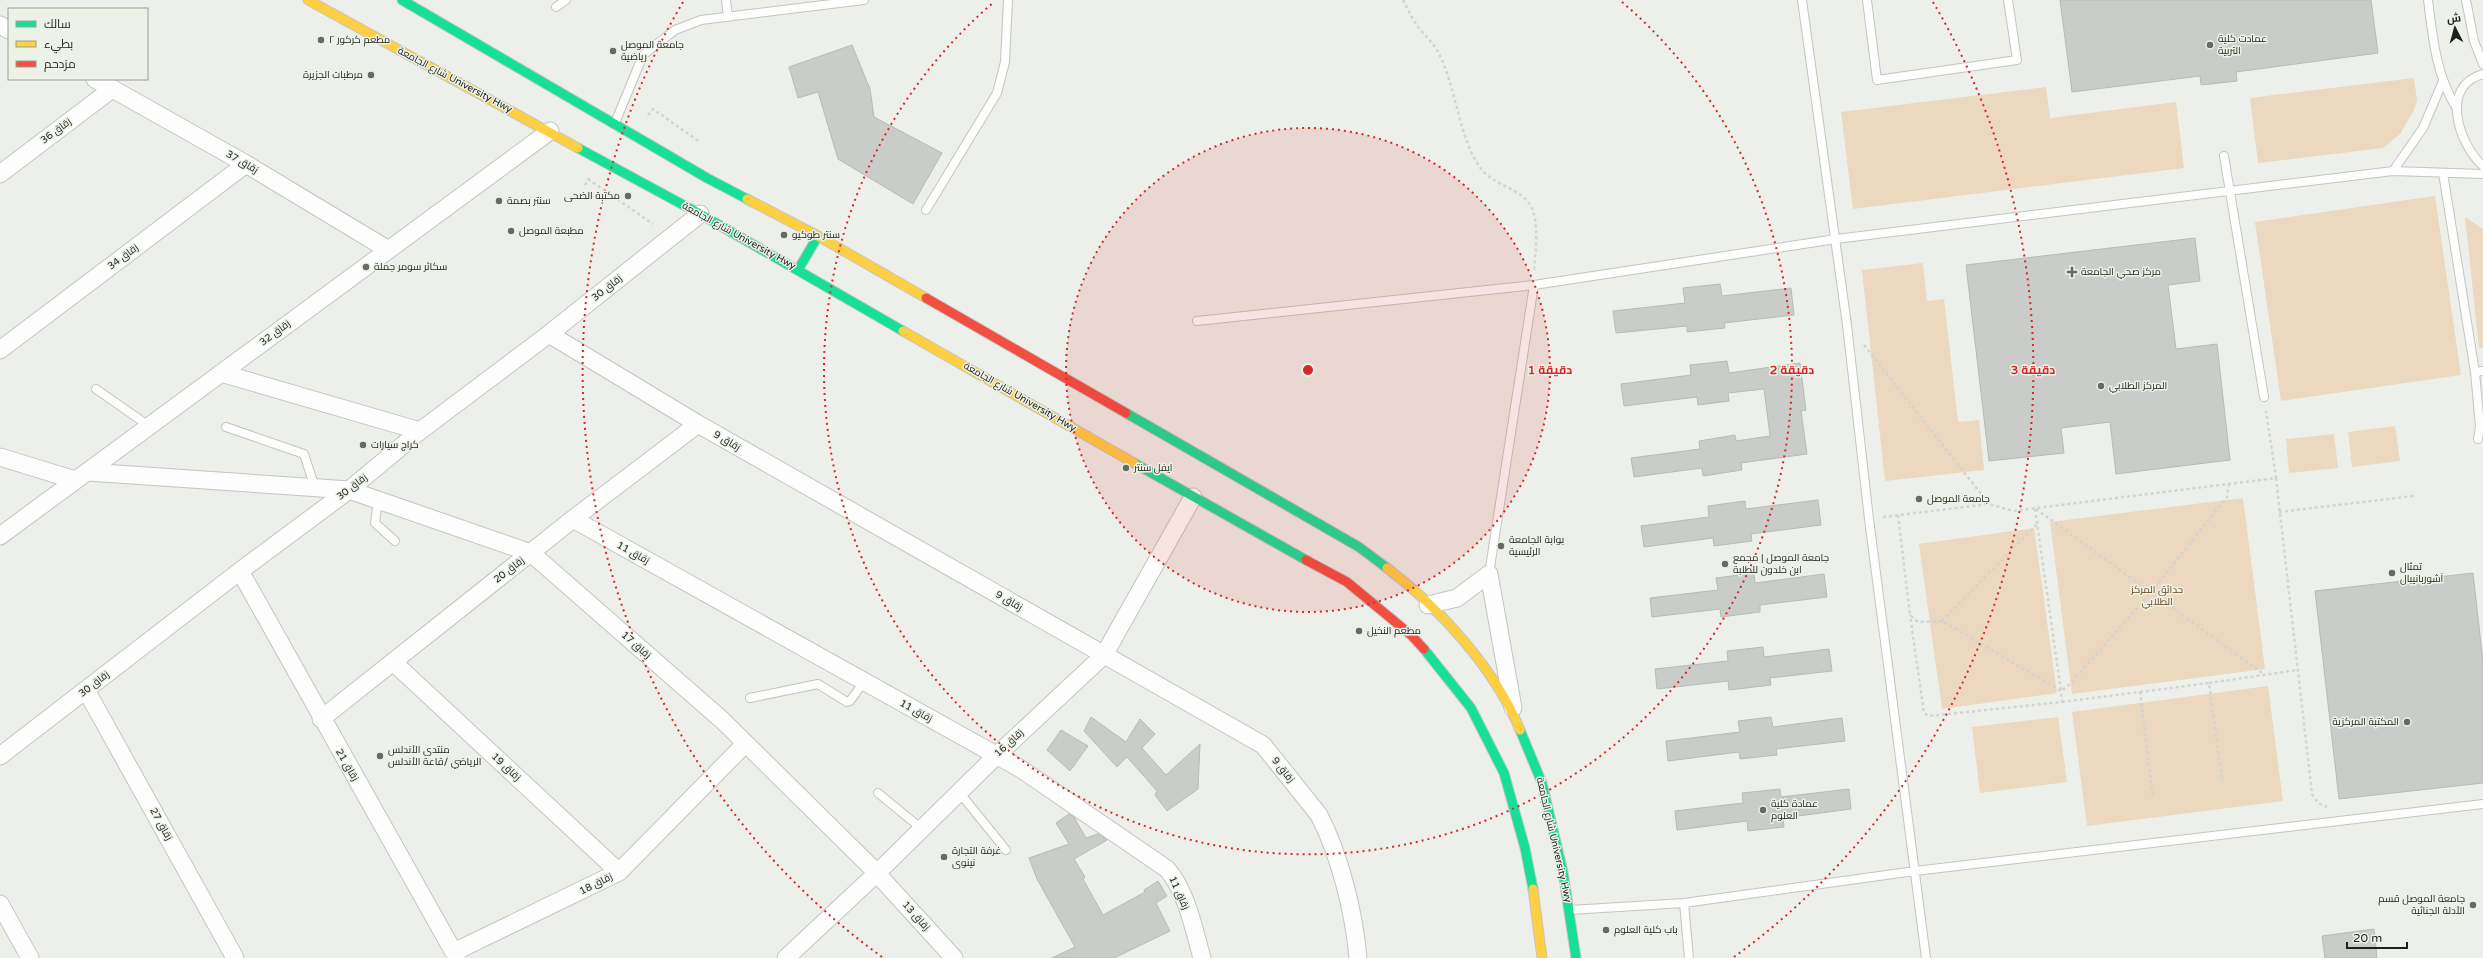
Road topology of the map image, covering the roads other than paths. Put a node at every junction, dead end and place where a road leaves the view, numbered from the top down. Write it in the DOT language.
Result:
graph roads {
  1 [pos="308,0"];
  2 [pos="402,0"];
  3 [pos="566,0"];
  4 [pos="726,0"];
  5 [pos="864,0"];
  6 [pos="1008,0"];
  7 [pos="1802,0"];
  8 [pos="1866,0"];
  9 [pos="2008,0"];
  10 [pos="2428,0"];
  11 [pos="2466,0"];
  12 [pos="412,2"];
  13 [pos="556,7"];
  14 [pos="728,17"];
  15 [pos="2483,64"];
  16 [pos="2483,74"];
  17 [pos="97,80"];
  18 [pos="2443,82"];
  19 [pos="112,89"];
  20 [pos="2458,109"];
  21 [pos="614,124"];
  22 [pos="550,131"];
  23 [pos="2224,156"];
  24 [pos="246,164"];
  25 [pos="2483,166"];
  26 [pos="2393,171"];
  27 [pos="2443,172"];
  28 [pos="0,174"];
  29 [pos="2483,174"];
  30 [pos="2229,193"];
  31 [pos="926,210"];
  32 [pos="700,214"];
  33 [pos="818,236"];
  34 [pos="1836,239"];
  35 [pos="387,249"];
  36 [pos="798,270"];
  37 [pos="1534,285"];
  38 [pos="1197,321"];
  39 [pos="550,334"];
  40 [pos="0,350"];
  41 [pos="2479,372"];
  42 [pos="221,373"];
  43 [pos="96,389"];
  44 [pos="2264,397"];
  45 [pos="698,424"];
  46 [pos="149,426"];
  47 [pos="226,428"];
  48 [pos="420,431"];
  49 [pos="2478,439"];
  50 [pos="0,457"];
  51 [pos="82,476"];
  52 [pos="316,489"];
  53 [pos="349,490"];
  54 [pos="1193,497"];
  55 [pos="379,499"];
  56 [pos="573,519"];
  57 [pos="0,536"];
  58 [pos="395,541"];
  59 [pos="531,552"];
  60 [pos="240,571"];
  61 [pos="1489,574"];
  62 [pos="1428,605"];
  63 [pos="1104,655"];
  64 [pos="393,662"];
  65 [pos="864,682"];
  66 [pos="86,690"];
  67 [pos="750,698"];
  68 [pos="1513,712"];
  69 [pos="321,719"];
  70 [pos="745,744"];
  71 [pos="0,756"];
  72 [pos="996,756"];
  73 [pos="959,792"];
  74 [pos="878,793"];
  75 [pos="2483,804"];
  76 [pos="922,829"];
  77 [pos="1006,850"];
  78 [pos="1915,871"];
  79 [pos="619,872"];
  80 [pos="877,873"];
  81 [pos="1684,903"];
  82 [pos="0,904"];
  83 [pos="1570,910"];
  84 [pos="455,955"];
  85 [pos="30,958"];
  86 [pos="236,958"];
  87 [pos="786,958"];
  88 [pos="954,958"];
  89 [pos="1202,958"];
  90 [pos="1358,958"];
  91 [pos="1542,958"];
  92 [pos="1576,958"];
  93 [pos="1689,958"];
  94 [pos="1926,958"];
  1 -- 22 [label="main road, شارع الجامعة University Hwy"];
  2 -- 12 [label="main road, شارع الجامعة University Hwy"];
  3 -- 13 [label="lane"];
  4 -- 14 [label="lane"];
  5 -- 14 [label="lane"];
  6 -- 31 [label="lane"];
  7 -- 34 [label="lane"];
  8 -- 9 [label="lane"];
  10 -- 18 [label="lane"];
  11 -- 15 [label="lane"];
  12 -- 21 [label="main road, شارع الجامعة University Hwy"];
  14 -- 21 [label="lane"];
  16 -- 20 [label="lane"];
  17 -- 19 [label="street, زقاق 37"];
  18 -- 20 [label="lane"];
  18 -- 26 [label="lane"];
  19 -- 24 [label="street, زقاق 37"];
  19 -- 28 [label="street, زقاق 36"];
  20 -- 25 [label="lane"];
  21 -- 33 [label="main road, شارع الجامعة University Hwy"];
  22 -- 32 [label="main road, شارع الجامعة University Hwy"];
  22 -- 35 [label="street, زقاق 32"];
  23 -- 30 [label="lane"];
  24 -- 35 [label="street, زقاق 37"];
  24 -- 40 [label="street, زقاق 34"];
  26 -- 27 [label="lane"];
  26 -- 30 [label="lane"];
  27 -- 29 [label="lane"];
  27 -- 41 [label="lane"];
  30 -- 34 [label="lane"];
  30 -- 44 [label="lane"];
  32 -- 36 [label="main road, شارع الجامعة University Hwy"];
  32 -- 39 [label="street, زقاق 30"];
  33 -- 36 [label="main road"];
  33 -- 62 [label="main road, شارع الجامعة University Hwy"];
  34 -- 37 [label="lane"];
  34 -- 78 [label="lane"];
  35 -- 42 [label="street, زقاق 32"];
  36 -- 54 [label="main road, شارع الجامعة University Hwy"];
  37 -- 38 [label="lane"];
  37 -- 61 [label="lane"];
  39 -- 45 [label="street, زقاق 9"];
  39 -- 48 [label="street, زقاق 30"];
  41 -- 49 [label="lane"];
  42 -- 46 [label="street, زقاق 32"];
  42 -- 48 [label="street"];
  43 -- 46 [label="lane"];
  45 -- 56 [label="street, زقاق 20"];
  45 -- 63 [label="street, زقاق 9"];
  46 -- 51 [label="street, زقاق 32"];
  47 -- 52 [label="lane"];
  48 -- 53 [label="street, زقاق 30"];
  50 -- 51 [label="street, زقاق 17"];
  51 -- 52 [label="street, زقاق 17"];
  51 -- 57 [label="street, زقاق 32"];
  52 -- 53 [label="street, زقاق 17"];
  53 -- 55 [label="street, زقاق 17"];
  53 -- 60 [label="street, زقاق 30"];
  54 -- 63 [label="street, زقاق 16"];
  54 -- 91 [label="main road, شارع الجامعة University Hwy"];
  55 -- 58 [label="lane"];
  55 -- 59 [label="street, زقاق 17"];
  56 -- 59 [label="street, زقاق 20"];
  56 -- 65 [label="street, زقاق 11"];
  59 -- 64 [label="street, زقاق 20"];
  59 -- 70 [label="street, زقاق 17"];
  60 -- 66 [label="street, زقاق 30"];
  60 -- 69 [label="street, زقاق 21"];
  61 -- 62 [label="street"];
  61 -- 68 [label="street"];
  62 -- 68 [label="main road, شارع الجامعة University Hwy"];
  63 -- 72 [label="street, زقاق 16"];
  63 -- 90 [label="street, زقاق 9"];
  64 -- 69 [label="street, زقاق 20"];
  64 -- 79 [label="street, زقاق 19"];
  65 -- 67 [label="lane"];
  65 -- 72 [label="street, زقاق 11"];
  66 -- 71 [label="street, زقاق 30"];
  66 -- 86 [label="street, زقاق 27"];
  68 -- 83 [label="main road, شارع الجامعة University Hwy"];
  69 -- 84 [label="street, زقاق 21"];
  70 -- 79 [label="street, زقاق 18"];
  70 -- 80 [label="street, زقاق 17"];
  72 -- 73 [label="street, زقاق 16"];
  72 -- 89 [label="street, زقاق 11"];
  73 -- 76 [label="street, زقاق 16"];
  73 -- 77 [label="lane"];
  74 -- 76 [label="lane"];
  75 -- 78 [label="lane"];
  76 -- 80 [label="street, زقاق 16"];
  78 -- 81 [label="lane"];
  78 -- 94 [label="lane"];
  79 -- 84 [label="street, زقاق 18"];
  80 -- 87 [label="street, زقاق 16"];
  80 -- 88 [label="street, زقاق 13"];
  81 -- 83 [label="lane"];
  81 -- 93 [label="lane"];
  82 -- 85 [label="street"];
  83 -- 92 [label="main road, شارع الجامعة University Hwy"];
}
